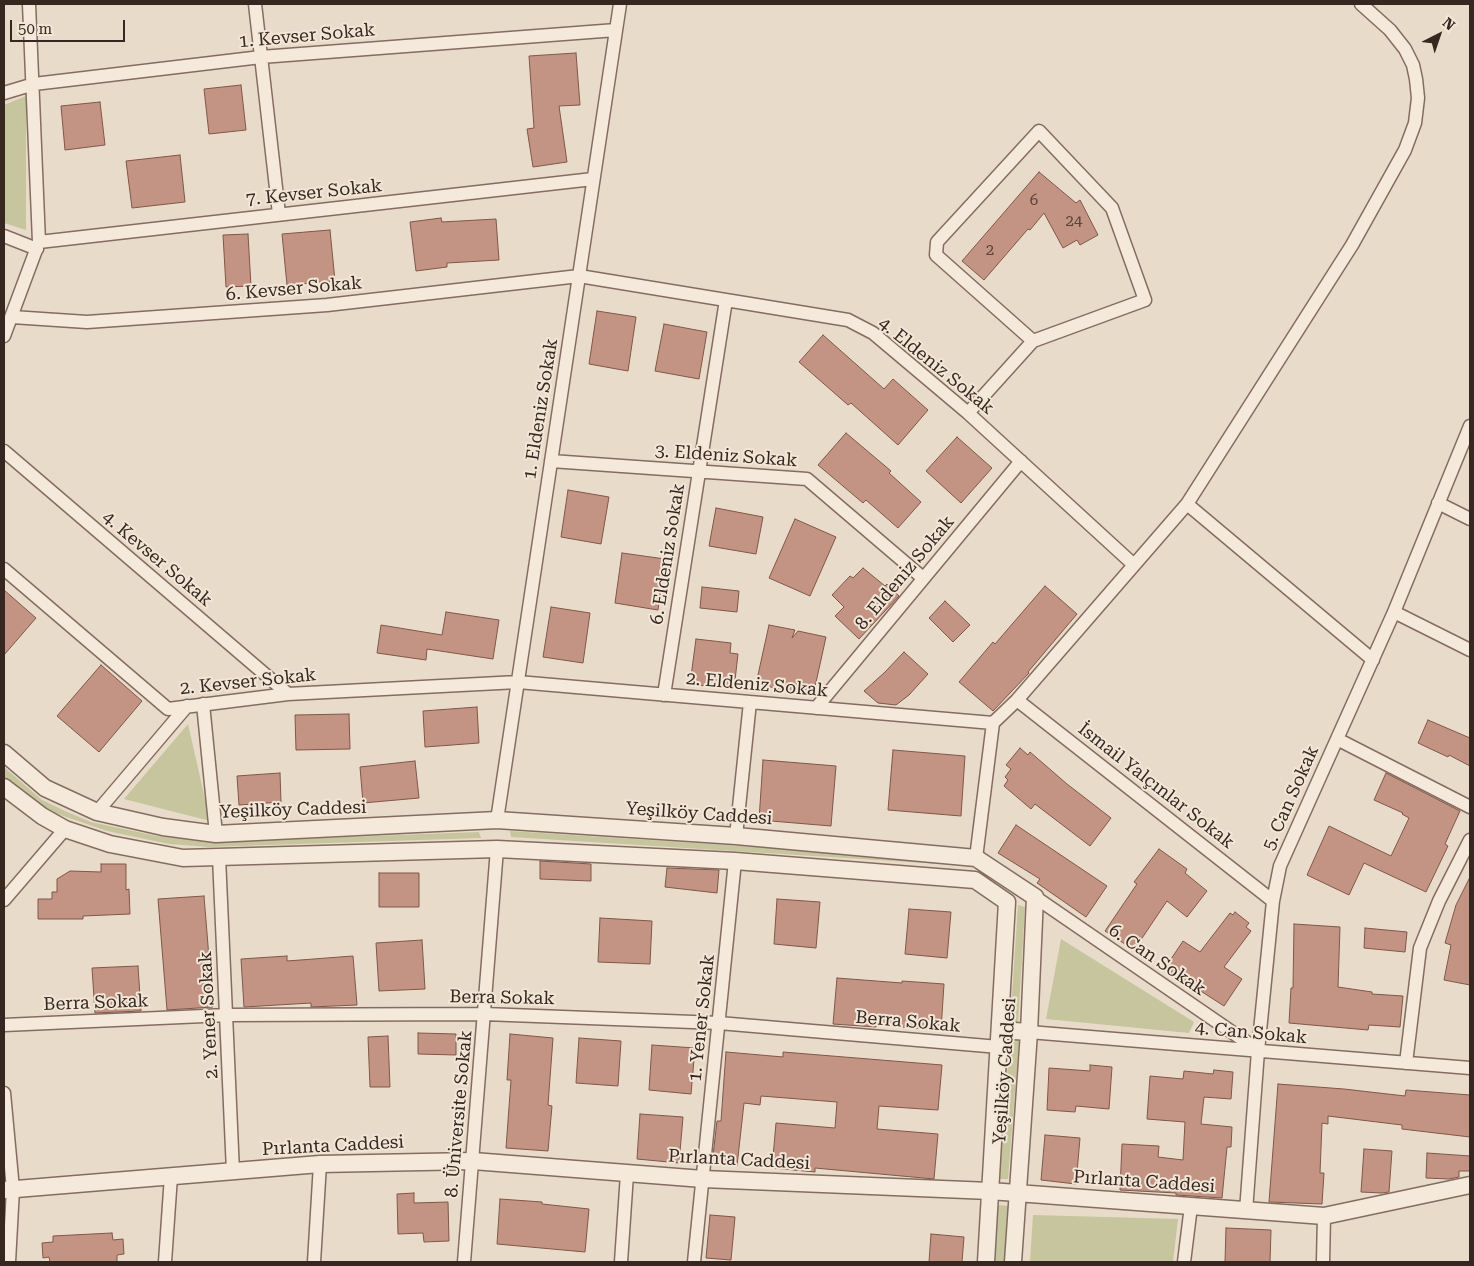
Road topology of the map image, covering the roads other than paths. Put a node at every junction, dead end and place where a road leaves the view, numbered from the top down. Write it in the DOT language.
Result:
graph roads {
  1 [pos="29,4"];
  2 [pos="255,4"];
  3 [pos="620,4"];
  4 [pos="1360,4"];
  5 [pos="616,30"];
  6 [pos="261,57"];
  7 [pos="34,84"];
  8 [pos="4,93"];
  9 [pos="593,179"];
  10 [pos="279,214"];
  11 [pos="4,236"];
  12 [pos="38,245"];
  13 [pos="579,276"];
  14 [pos="726,300"];
  15 [pos="12,317"];
  16 [pos="4,336"];
  17 [pos="1033,341"];
  18 [pos="968,413"];
  19 [pos="1470,426"];
  20 [pos="4,451"];
  21 [pos="551,462"];
  22 [pos="1021,462"];
  23 [pos="699,472"];
  24 [pos="1438,503"];
  25 [pos="1187,504"];
  26 [pos="1470,520"];
  27 [pos="1134,565"];
  28 [pos="4,569"];
  29 [pos="923,578"];
  30 [pos="1394,612"];
  31 [pos="1470,650"];
  32 [pos="1373,660"];
  33 [pos="518,682"];
  34 [pos="288,694"];
  35 [pos="664,695"];
  36 [pos="1017,700"];
  37 [pos="750,702"];
  38 [pos="203,704"];
  39 [pos="188,706"];
  40 [pos="816,708"];
  41 [pos="993,723"];
  42 [pos="1337,739"];
  43 [pos="4,752"];
  44 [pos="4,786"];
  45 [pos="1470,807"];
  46 [pos="97,812"];
  47 [pos="497,820"];
  48 [pos="64,829"];
  49 [pos="216,834"];
  50 [pos="736,836"];
  51 [pos="1470,840"];
  52 [pos="497,849"];
  53 [pos="219,857"];
  54 [pos="976,858"];
  55 [pos="735,861"];
  56 [pos="975,880"];
  57 [pos="1035,897"];
  58 [pos="4,900"];
  59 [pos="1274,900"];
  60 [pos="1007,902"];
  61 [pos="484,1014"];
  62 [pos="226,1015"];
  63 [pos="719,1023"];
  64 [pos="4,1025"];
  65 [pos="1000,1030"];
  66 [pos="1029,1032"];
  67 [pos="999,1047"];
  68 [pos="1258,1051"];
  69 [pos="1406,1063"];
  70 [pos="1470,1068"];
  71 [pos="4,1093"];
  72 [pos="472,1161"];
  73 [pos="320,1164"];
  74 [pos="233,1172"];
  75 [pos="628,1174"];
  76 [pos="171,1176"];
  77 [pos="702,1179"];
  78 [pos="1470,1185"];
  79 [pos="8,1190"];
  80 [pos="990,1191"];
  81 [pos="1018,1193"];
  82 [pos="1191,1206"];
  83 [pos="1246,1211"];
  84 [pos="1324,1216"];
  85 [pos="9,1262"];
  86 [pos="165,1262"];
  87 [pos="314,1262"];
  88 [pos="464,1262"];
  89 [pos="621,1262"];
  90 [pos="694,1262"];
  91 [pos="986,1262"];
  92 [pos="1013,1262"];
  93 [pos="1184,1262"];
  94 [pos="1323,1262"];
  1 -- 7 [label="street"];
  2 -- 6 [label="street"];
  3 -- 5 [label="street, 1. Eldeniz Sokak"];
  4 -- 25 [label="street"];
  5 -- 6 [label="street, 1. Kevser Sokak"];
  5 -- 9 [label="street, 1. Eldeniz Sokak"];
  6 -- 7 [label="street, 1. Kevser Sokak"];
  6 -- 10 [label="street"];
  7 -- 8 [label="street, 1. Kevser Sokak"];
  7 -- 12 [label="street"];
  9 -- 10 [label="street, 7. Kevser Sokak"];
  9 -- 13 [label="street, 1. Eldeniz Sokak"];
  10 -- 12 [label="street, 7. Kevser Sokak"];
  11 -- 12 [label="street"];
  12 -- 15 [label="street"];
  13 -- 14 [label="street, 4. Eldeniz Sokak"];
  13 -- 15 [label="street, 6. Kevser Sokak"];
  13 -- 21 [label="street, 1. Eldeniz Sokak"];
  14 -- 18 [label="street, 4. Eldeniz Sokak"];
  14 -- 23 [label="street, 6. Eldeniz Sokak"];
  15 -- 16 [label="street"];
  17 -- 17 [label="street"];
  17 -- 18 [label="street"];
  18 -- 22 [label="street, 4. Eldeniz Sokak"];
  19 -- 24 [label="street, 5. Can Sokak"];
  20 -- 34 [label="street, 4. Kevser Sokak"];
  21 -- 23 [label="street, 3. Eldeniz Sokak"];
  21 -- 33 [label="street, 1. Eldeniz Sokak"];
  22 -- 27 [label="street, 4. Eldeniz Sokak"];
  22 -- 29 [label="street, 8. Eldeniz Sokak"];
  23 -- 29 [label="street, 3. Eldeniz Sokak"];
  23 -- 35 [label="street, 6. Eldeniz Sokak"];
  24 -- 26 [label="street"];
  24 -- 30 [label="street, 5. Can Sokak"];
  25 -- 27 [label="street"];
  25 -- 32 [label="street"];
  27 -- 36 [label="street"];
  28 -- 39 [label="street, 2. Kevser Sokak"];
  29 -- 40 [label="street, 8. Eldeniz Sokak"];
  30 -- 31 [label="street"];
  30 -- 32 [label="street, 5. Can Sokak"];
  32 -- 42 [label="street, 5. Can Sokak"];
  33 -- 34 [label="street, 2. Kevser Sokak"];
  33 -- 35 [label="street, 2. Eldeniz Sokak"];
  33 -- 47 [label="street, 1. Eldeniz Sokak"];
  34 -- 38 [label="street, 2. Kevser Sokak"];
  35 -- 37 [label="street, 2. Eldeniz Sokak"];
  36 -- 41 [label="street"];
  36 -- 59 [label="street, İsmail Yalçınlar Sokak"];
  37 -- 40 [label="street, 2. Eldeniz Sokak"];
  37 -- 50 [label="street"];
  38 -- 39 [label="street, 2. Kevser Sokak"];
  38 -- 49 [label="street"];
  39 -- 46 [label="street"];
  40 -- 41 [label="street, 2. Eldeniz Sokak"];
  41 -- 54 [label="street"];
  42 -- 45 [label="street"];
  42 -- 59 [label="street, 5. Can Sokak"];
  43 -- 46 [label="street, Yeşilköy Caddesi"];
  44 -- 48 [label="street"];
  46 -- 49 [label="street, Yeşilköy Caddesi"];
  47 -- 49 [label="street, Yeşilköy Caddesi"];
  47 -- 50 [label="street, Yeşilköy Caddesi"];
  47 -- 52 [label="street"];
  48 -- 53 [label="street"];
  48 -- 58 [label="street"];
  50 -- 54 [label="street, Yeşilköy Caddesi"];
  51 -- 69 [label="street"];
  52 -- 53 [label="street"];
  52 -- 55 [label="street"];
  52 -- 61 [label="street, 8. Üniversite Sokak"];
  53 -- 62 [label="street, 2. Yener Sokak"];
  54 -- 56 [label="street"];
  54 -- 57 [label="street, Yeşilköy Caddesi"];
  55 -- 56 [label="street"];
  55 -- 63 [label="street, 1. Yener Sokak"];
  56 -- 60 [label="street"];
  57 -- 60 [label="street"];
  57 -- 66 [label="street, Yeşilköy Caddesi"];
  57 -- 68 [label="street, 6. Can Sokak"];
  59 -- 68 [label="street, 5. Can Sokak"];
  60 -- 65 [label="street, Yeşilköy Caddesi"];
  61 -- 62 [label="street, Berra Sokak"];
  61 -- 63 [label="street, Berra Sokak"];
  61 -- 72 [label="street, 8. Üniversite Sokak"];
  62 -- 64 [label="street, Berra Sokak"];
  62 -- 74 [label="street, 2. Yener Sokak"];
  63 -- 67 [label="street, Berra Sokak"];
  63 -- 77 [label="street, 1. Yener Sokak"];
  65 -- 66 [label="street"];
  65 -- 67 [label="street, Yeşilköy Caddesi"];
  66 -- 68 [label="street, 4. Can Sokak"];
  66 -- 81 [label="street, Yeşilköy Caddesi"];
  67 -- 80 [label="street, Yeşilköy Caddesi"];
  68 -- 69 [label="street, 4. Can Sokak"];
  68 -- 83 [label="street, 5. Can Sokak"];
  69 -- 70 [label="street, 4. Can Sokak"];
  71 -- 79 [label="street"];
  72 -- 73 [label="street, Pırlanta Caddesi"];
  72 -- 75 [label="street, Pırlanta Caddesi"];
  72 -- 88 [label="street, 8. Üniversite Sokak"];
  73 -- 74 [label="street, Pırlanta Caddesi"];
  73 -- 87 [label="street"];
  74 -- 76 [label="street, Pırlanta Caddesi"];
  75 -- 77 [label="street, Pırlanta Caddesi"];
  75 -- 89 [label="street"];
  76 -- 79 [label="street, Pırlanta Caddesi"];
  76 -- 86 [label="street"];
  77 -- 80 [label="street, Pırlanta Caddesi"];
  77 -- 90 [label="street, 1. Yener Sokak"];
  78 -- 84 [label="street, Pırlanta Caddesi"];
  79 -- 85 [label="street"];
  80 -- 81 [label="street, Pırlanta Caddesi"];
  80 -- 91 [label="street, Yeşilköy Caddesi"];
  81 -- 82 [label="street, Pırlanta Caddesi"];
  81 -- 92 [label="street, Yeşilköy Caddesi"];
  82 -- 83 [label="street, Pırlanta Caddesi"];
  82 -- 93 [label="street"];
  83 -- 84 [label="street, Pırlanta Caddesi"];
  84 -- 94 [label="street"];
}
